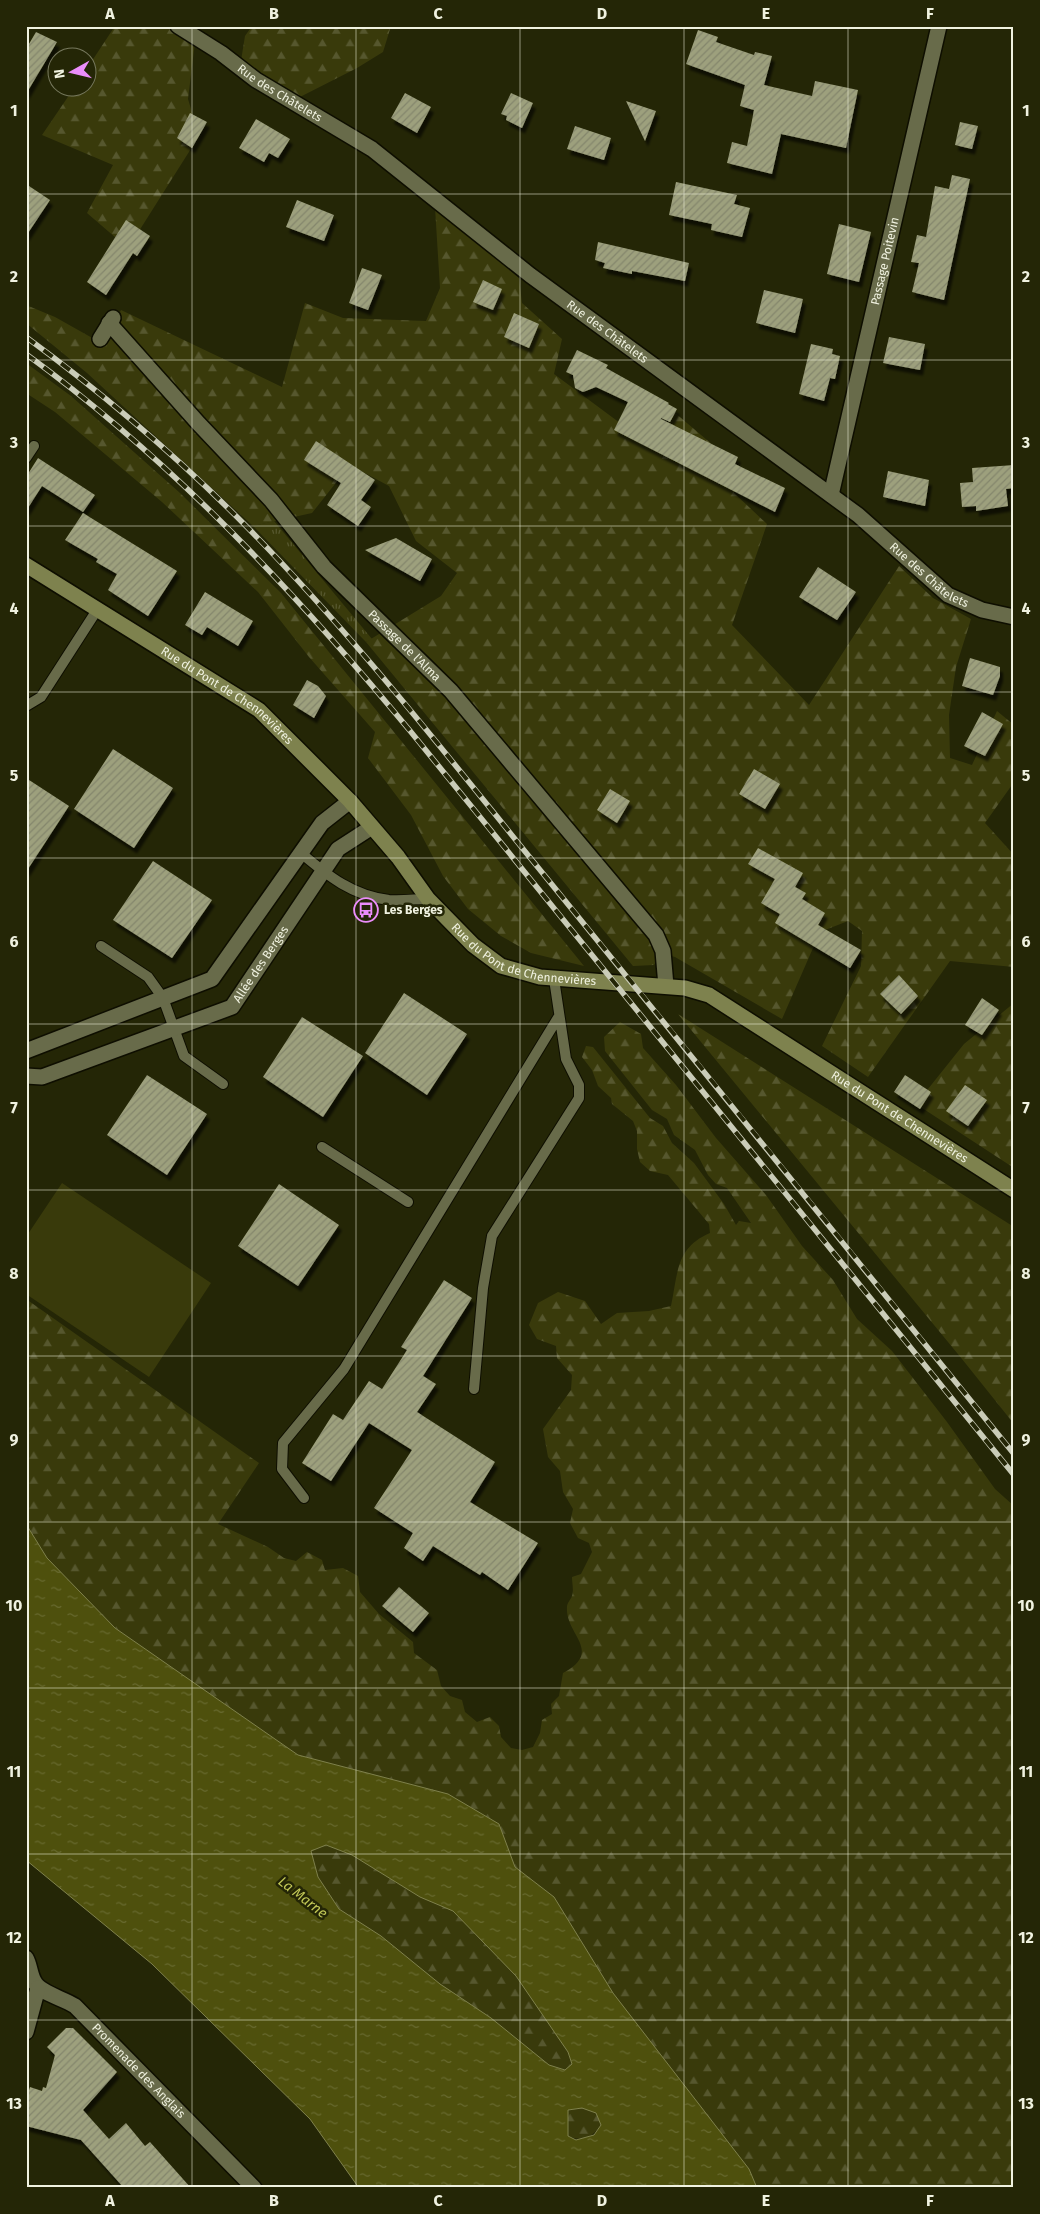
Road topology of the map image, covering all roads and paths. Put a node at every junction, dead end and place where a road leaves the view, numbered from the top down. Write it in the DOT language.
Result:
graph roads {
  1 [pos="178,26"];
  2 [pos="939,26"];
  3 [pos="205,33"];
  4 [pos="104,330"];
  5 [pos="34,446"];
  6 [pos="26,458"];
  7 [pos="831,495"];
  8 [pos="26,565"];
  9 [pos="97,610"];
  10 [pos="1014,617"];
  11 [pos="26,706"];
  12 [pos="350,801"];
  13 [pos="372,827"];
  14 [pos="301,854"];
  15 [pos="322,871"];
  16 [pos="428,899"];
  17 [pos="101,946"];
  18 [pos="554,979"];
  19 [pos="666,986"];
  20 [pos="163,998"];
  21 [pos="559,1016"];
  22 [pos="174,1029"];
  23 [pos="26,1051"];
  24 [pos="26,1076"];
  25 [pos="223,1084"];
  26 [pos="322,1147"];
  27 [pos="1014,1190"];
  28 [pos="408,1202"];
  29 [pos="474,1389"];
  30 [pos="304,1498"];
  31 [pos="26,1958"];
  32 [pos="38,1988"];
  33 [pos="26,2032"];
  34 [pos="254,2188"];
  1 -- 3 [label="street, Rue des Châtelets"];
  2 -- 7 [label="street, Passage Poitevin"];
  3 -- 7 [label="street, Rue des Châtelets"];
  4 -- 19 [label="street, Passage de l'Alma"];
  5 -- 6 [label="lane"];
  7 -- 10 [label="street, Rue des Châtelets"];
  8 -- 9 [label="main road, Rue du Pont de Chennevières"];
  9 -- 11 [label="lane"];
  9 -- 12 [label="main road, Rue du Pont de Chennevières"];
  12 -- 13 [label="main road, Rue du Pont de Chennevières"];
  12 -- 14 [label="street"];
  13 -- 15 [label="street, Allée des Berges"];
  13 -- 16 [label="main road, Rue du Pont de Chennevières"];
  14 -- 15 [label="lane"];
  14 -- 20 [label="street"];
  15 -- 16 [label="lane"];
  15 -- 22 [label="street, Allée des Berges"];
  16 -- 18 [label="main road, Rue du Pont de Chennevières"];
  17 -- 20 [label="lane"];
  18 -- 19 [label="main road, Rue du Pont de Chennevières"];
  18 -- 21 [label="lane"];
  19 -- 27 [label="main road, Rue du Pont de Chennevières"];
  20 -- 22 [label="lane"];
  20 -- 23 [label="street"];
  21 -- 29 [label="lane"];
  21 -- 30 [label="lane"];
  22 -- 24 [label="street, Allée des Berges"];
  22 -- 25 [label="lane"];
  26 -- 28 [label="lane"];
  31 -- 32 [label="street"];
  32 -- 33 [label="street"];
  32 -- 34 [label="street, Promenade des Anglais"];
}
